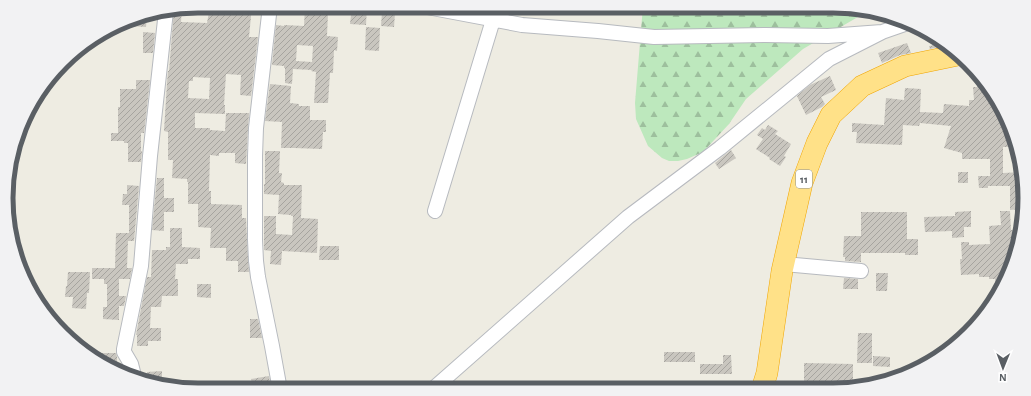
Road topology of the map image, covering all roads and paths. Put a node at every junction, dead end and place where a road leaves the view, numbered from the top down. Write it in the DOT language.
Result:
graph roads {
  1 [pos="269,13"];
  2 [pos="460,13"];
  3 [pos="165,16"];
  4 [pos="493,20"];
  5 [pos="900,26"];
  6 [pos="882,32"];
  7 [pos="952,56"];
  8 [pos="435,211"];
  9 [pos="784,264"];
  10 [pos="861,271"];
  11 [pos="133,371"];
  12 [pos="279,383"];
  13 [pos="440,383"];
  14 [pos="764,383"];
  1 -- 12 [label="street"];
  2 -- 4 [label="street"];
  3 -- 11 [label="street"];
  4 -- 6 [label="street"];
  4 -- 8 [label="street"];
  5 -- 6 [label="street"];
  6 -- 13 [label="street"];
  7 -- 9 [label="highway, 11"];
  9 -- 10 [label="street"];
  9 -- 14 [label="highway, 11"];
}
